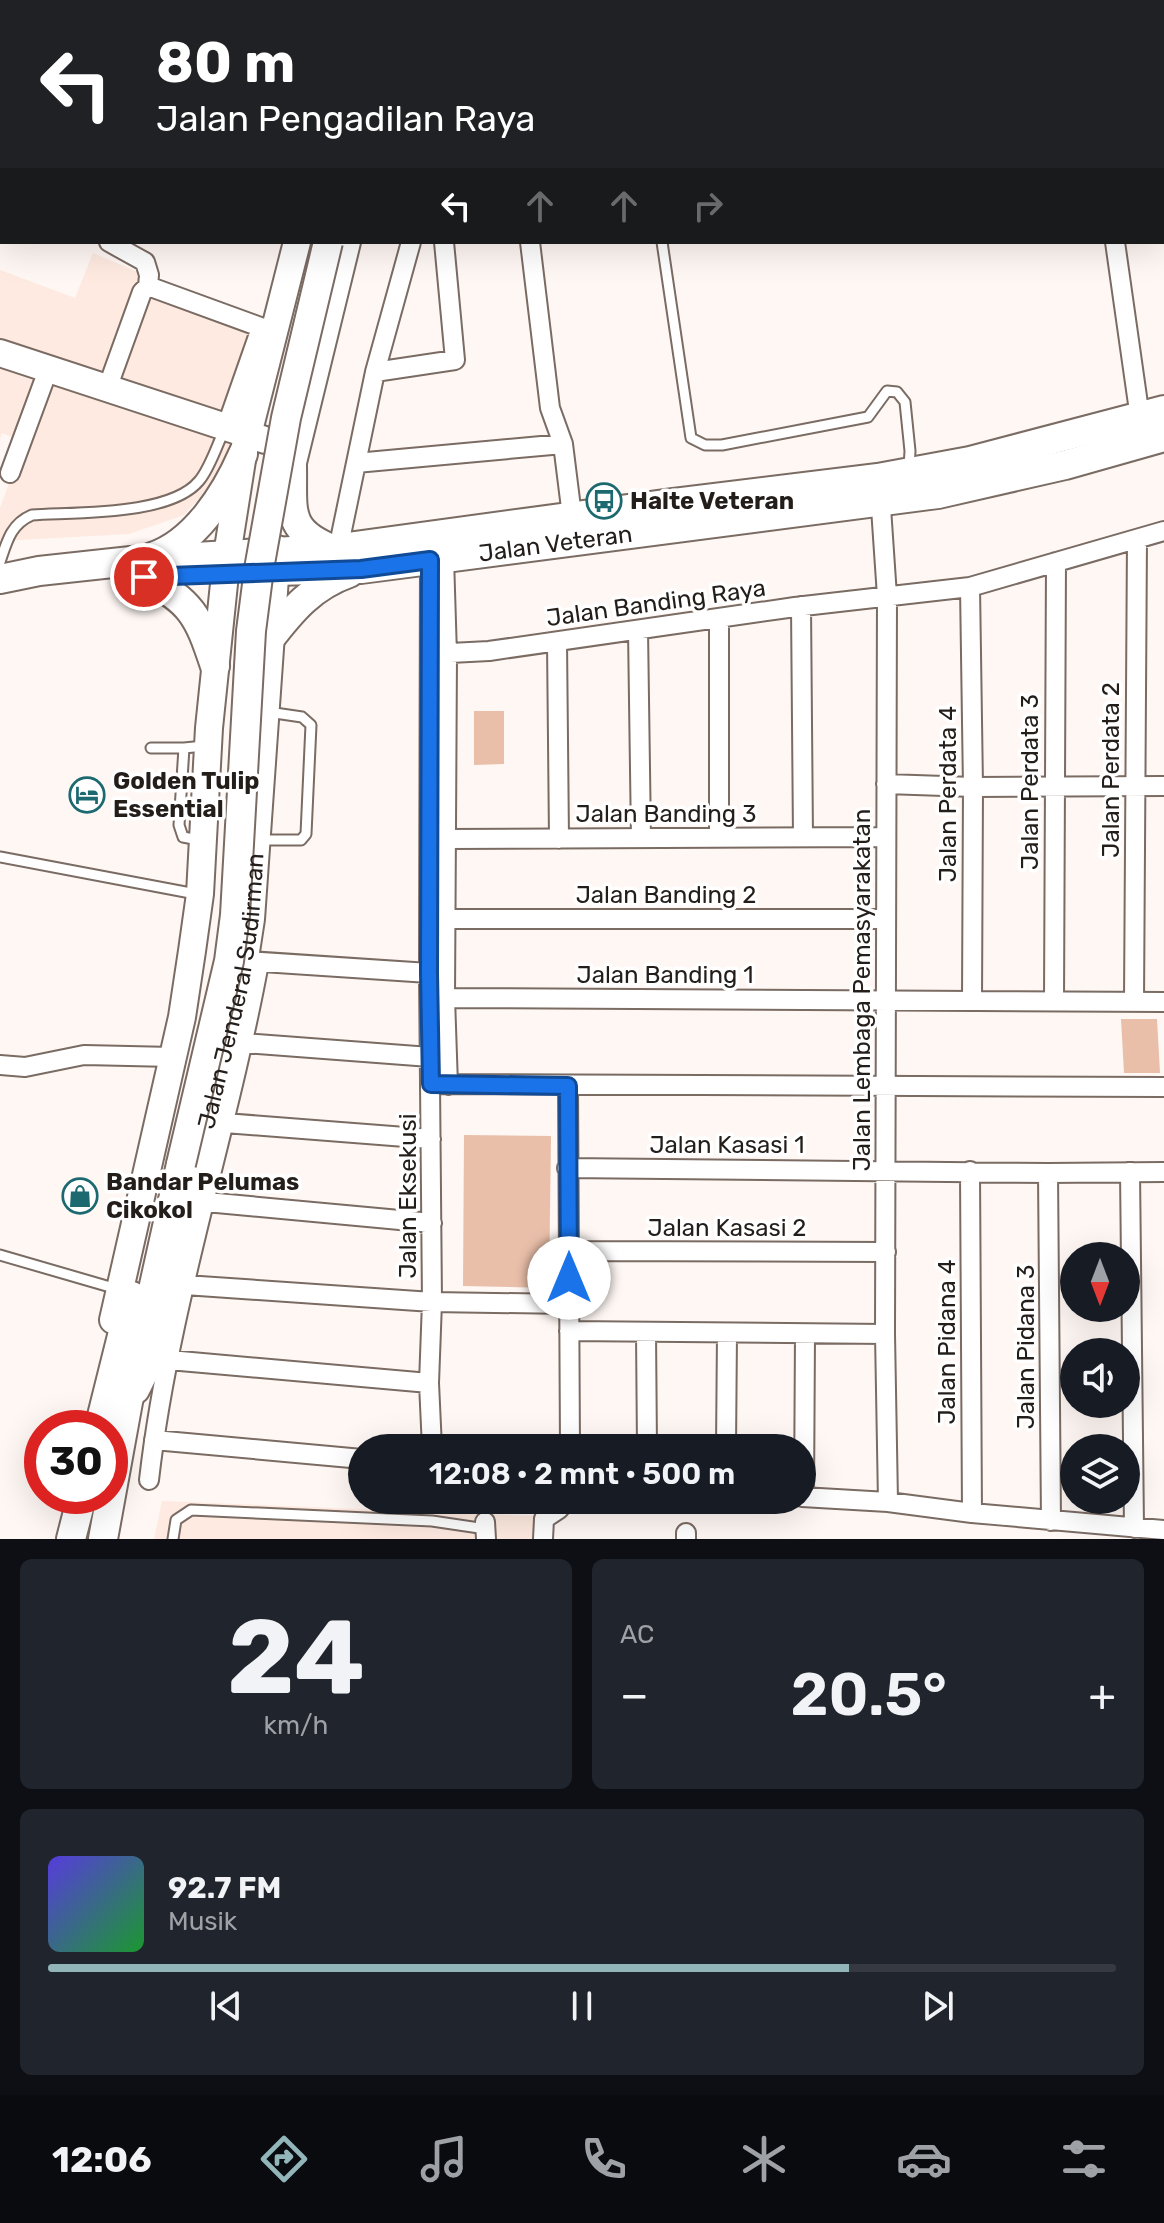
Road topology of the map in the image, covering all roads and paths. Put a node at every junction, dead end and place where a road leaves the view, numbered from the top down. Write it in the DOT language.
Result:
graph roads {
  1 [pos="113,244"];
  2 [pos="296,244"];
  3 [pos="310,244"];
  4 [pos="328,244"];
  5 [pos="347,244"];
  6 [pos="410,244"];
  7 [pos="444,244"];
  8 [pos="530,244"];
  9 [pos="662,244"];
  10 [pos="1115,244"];
  11 [pos="148,286"];
  12 [pos="268,330"];
  13 [pos="0,353"];
  14 [pos="48,370"];
  15 [pos="375,372"];
  16 [pos="107,389"];
  17 [pos="1152,414"];
  18 [pos="1164,437"];
  19 [pos="239,439"];
  20 [pos="563,444"];
  21 [pos="294,457"];
  22 [pos="356,463"];
  23 [pos="10,473"];
  24 [pos="909,473"];
  25 [pos="879,490"];
  26 [pos="572,516"];
  27 [pos="635,520"];
  28 [pos="1164,531"];
  29 [pos="1137,539"];
  30 [pos="336,548"];
  31 [pos="437,559"];
  32 [pos="0,562"];
  33 [pos="275,562"];
  34 [pos="1056,562"];
  35 [pos="226,564"];
  36 [pos="137,569"];
  37 [pos="361,569"];
  38 [pos="0,579"];
  39 [pos="970,587"];
  40 [pos="0,595"];
  41 [pos="887,596"];
  42 [pos="801,606"];
  43 [pos="719,619"];
  44 [pos="638,630"];
  45 [pos="269,640"];
  46 [pos="557,642"];
  47 [pos="439,655"];
  48 [pos="215,666"];
  49 [pos="264,721"];
  50 [pos="200,740"];
  51 [pos="151,748"];
  52 [pos="886,784"];
  53 [pos="1134,786"];
  54 [pos="1164,786"];
  55 [pos="973,787"];
  56 [pos="1054,787"];
  57 [pos="719,837"];
  58 [pos="803,837"];
  59 [pos="885,837"];
  60 [pos="641,838"];
  61 [pos="446,839"];
  62 [pos="559,839"];
  63 [pos="257,840"];
  64 [pos="0,857"];
  65 [pos="200,894"];
  66 [pos="446,919"];
  67 [pos="886,919"];
  68 [pos="251,962"];
  69 [pos="429,973"];
  70 [pos="445,998"];
  71 [pos="885,1000"];
  72 [pos="972,1001"];
  73 [pos="1054,1001"];
  74 [pos="1134,1002"];
  75 [pos="1164,1002"];
  76 [pos="243,1043"];
  77 [pos="173,1057"];
  78 [pos="430,1057"];
  79 [pos="0,1065"];
  80 [pos="440,1084"];
  81 [pos="568,1086"];
  82 [pos="887,1087"];
  83 [pos="1164,1087"];
  84 [pos="225,1123"];
  85 [pos="431,1139"];
  86 [pos="173,1161"];
  87 [pos="567,1168"];
  88 [pos="887,1170"];
  89 [pos="970,1171"];
  90 [pos="1130,1172"];
  91 [pos="1164,1172"];
  92 [pos="1048,1173"];
  93 [pos="206,1202"];
  94 [pos="432,1223"];
  95 [pos="188,1240"];
  96 [pos="569,1251"];
  97 [pos="886,1252"];
  98 [pos="0,1255"];
  99 [pos="185,1285"];
  100 [pos="120,1290"];
  101 [pos="432,1302"];
  102 [pos="568,1304"];
  103 [pos="569,1331"];
  104 [pos="646,1332"];
  105 [pos="727,1333"];
  106 [pos="805,1334"];
  107 [pos="885,1334"];
  108 [pos="169,1360"];
  109 [pos="429,1383"];
  110 [pos="111,1410"];
  111 [pos="111,1410"];
  112 [pos="112,1410"];
  113 [pos="431,1434"];
  114 [pos="570,1434"];
  115 [pos="647,1434"];
  116 [pos="726,1434"];
  117 [pos="804,1434"];
  118 [pos="154,1440"];
  119 [pos="348,1458"];
  120 [pos="149,1480"];
  121 [pos="816,1498"];
  122 [pos="888,1502"];
  123 [pos="972,1513"];
  124 [pos="77,1514"];
  125 [pos="105,1514"];
  126 [pos="552,1514"];
  127 [pos="1051,1521"];
  128 [pos="1134,1528"];
  129 [pos="486,1530"];
  130 [pos="1164,1530"];
  131 [pos="71,1539"];
  132 [pos="103,1539"];
  133 [pos="173,1539"];
  134 [pos="543,1539"];
  1 -- 11 [label="street"];
  2 -- 12 [label="street, Jalan Jenderal Sudirman"];
  3 -- 86 [label="main road, Jalan Jenderal Sudirman"];
  4 -- 86 [label="main road, Jalan Jenderal Sudirman, bridge"];
  5 -- 21 [label="street, Jalan Jenderal Sudirman"];
  6 -- 15 [label="street"];
  7 -- 15 [label="street"];
  8 -- 20 [label="street"];
  9 -- 24 [label="lane"];
  10 -- 17 [label="street"];
  11 -- 12 [label="street"];
  11 -- 16 [label="street"];
  12 -- 19 [label="street, Jalan Jenderal Sudirman"];
  13 -- 14 [label="street"];
  14 -- 16 [label="street"];
  14 -- 23 [label="street"];
  15 -- 22 [label="street"];
  16 -- 19 [label="street"];
  17 -- 24 [label="main road, Jalan Veteran"];
  18 -- 25 [label="main road, Jalan Veteran"];
  19 -- 21 [label="street"];
  19 -- 32 [label="lane"];
  19 -- 35 [label="street, Jalan Jenderal Sudirman"];
  19 -- 36 [label="main road"];
  20 -- 22 [label="street"];
  20 -- 26 [label="street"];
  21 -- 30 [label="main road"];
  21 -- 33 [label="street, Jalan Jenderal Sudirman"];
  22 -- 30 [label="street"];
  24 -- 25 [label="main road, Jalan Veteran"];
  25 -- 27 [label="main road, Jalan Veteran"];
  25 -- 41 [label="street, Jalan Lembaga Pemasyarakatan"];
  26 -- 27 [label="main road, Jalan Veteran"];
  26 -- 30 [label="main road, Jalan Veteran"];
  27 -- 31 [label="main road, Jalan Veteran"];
  28 -- 29 [label="street, Jalan Banding Raya"];
  29 -- 34 [label="street, Jalan Banding Raya"];
  29 -- 53 [label="street, Jalan Perdata 2"];
  30 -- 33 [label="main road, Jalan Veteran"];
  31 -- 37 [label="main road, Jalan Veteran"];
  31 -- 47 [label="street, Jalan Eksekusi"];
  33 -- 35 [label="main road"];
  33 -- 37 [label="main road, Jalan Veteran"];
  33 -- 45 [label="street, Jalan Jenderal Sudirman"];
  34 -- 39 [label="street, Jalan Banding Raya"];
  34 -- 56 [label="street, Jalan Perdata 3"];
  35 -- 36 [label="main road"];
  35 -- 48 [label="street, Jalan Jenderal Sudirman"];
  36 -- 38 [label="main road"];
  36 -- 40 [label="main road"];
  36 -- 48 [label="main road"];
  37 -- 45 [label="main road"];
  39 -- 41 [label="street, Jalan Banding Raya"];
  39 -- 55 [label="street, Jalan Perdata 4"];
  41 -- 42 [label="street, Jalan Banding Raya"];
  41 -- 52 [label="street, Jalan Lembaga Pemasyarakatan"];
  42 -- 43 [label="street, Jalan Banding Raya"];
  42 -- 58 [label="street"];
  43 -- 44 [label="street, Jalan Banding Raya"];
  43 -- 57 [label="street"];
  44 -- 46 [label="street, Jalan Banding Raya"];
  44 -- 60 [label="street"];
  45 -- 49 [label="street, Jalan Jenderal Sudirman"];
  46 -- 47 [label="street, Jalan Banding Raya"];
  46 -- 62 [label="street"];
  47 -- 61 [label="street, Jalan Eksekusi"];
  47 -- 69 [label="street, Jalan Eksekusi"];
  48 -- 50 [label="street, Jalan Jenderal Sudirman"];
  49 -- 50 [label="street"];
  49 -- 63 [label="street, Jalan Jenderal Sudirman"];
  49 -- 63 [label="lane"];
  50 -- 51 [label="lane"];
  50 -- 65 [label="street, Jalan Jenderal Sudirman"];
  52 -- 55 [label="street"];
  52 -- 59 [label="street, Jalan Lembaga Pemasyarakatan"];
  53 -- 54 [label="street"];
  53 -- 56 [label="street"];
  53 -- 74 [label="street, Jalan Perdata 2"];
  55 -- 56 [label="street"];
  55 -- 72 [label="street, Jalan Perdata 4"];
  56 -- 73 [label="street, Jalan Perdata 3"];
  57 -- 58 [label="street, Jalan Banding 3"];
  57 -- 60 [label="street, Jalan Banding 3"];
  58 -- 59 [label="street, Jalan Banding 3"];
  59 -- 67 [label="street, Jalan Lembaga Pemasyarakatan"];
  60 -- 62 [label="street, Jalan Banding 3"];
  61 -- 62 [label="street, Jalan Banding 3"];
  61 -- 66 [label="street, Jalan Eksekusi"];
  63 -- 68 [label="street, Jalan Jenderal Sudirman"];
  64 -- 65 [label="lane"];
  65 -- 77 [label="street, Jalan Jenderal Sudirman"];
  66 -- 67 [label="street, Jalan Banding 2"];
  66 -- 70 [label="street, Jalan Eksekusi"];
  67 -- 71 [label="street, Jalan Lembaga Pemasyarakatan"];
  68 -- 69 [label="street"];
  68 -- 76 [label="street"];
  68 -- 95 [label="street, Jalan Jenderal Sudirman"];
  69 -- 78 [label="street, Jalan Eksekusi"];
  70 -- 71 [label="street, Jalan Banding 1"];
  70 -- 80 [label="street, Jalan Eksekusi"];
  71 -- 72 [label="street, Jalan Banding 1"];
  71 -- 82 [label="street, Jalan Lembaga Pemasyarakatan"];
  72 -- 73 [label="street, Jalan Banding 1"];
  73 -- 74 [label="street, Jalan Banding 1"];
  74 -- 75 [label="street, Jalan Banding 1"];
  76 -- 78 [label="street"];
  76 -- 84 [label="street"];
  77 -- 79 [label="street"];
  77 -- 100 [label="street, Jalan Jenderal Sudirman"];
  78 -- 80 [label="street, Jalan Eksekusi"];
  80 -- 81 [label="street"];
  80 -- 85 [label="street, Jalan Eksekusi"];
  81 -- 82 [label="street"];
  81 -- 87 [label="street"];
  82 -- 83 [label="street"];
  82 -- 88 [label="street, Jalan Lembaga Pemasyarakatan"];
  84 -- 85 [label="street"];
  84 -- 93 [label="street"];
  85 -- 94 [label="street, Jalan Eksekusi"];
  86 -- 110 [label="main road, Jalan Jenderal Sudirman"];
  87 -- 88 [label="street, Jalan Kasasi 1"];
  87 -- 96 [label="street"];
  88 -- 89 [label="street, Jalan Kasasi 1"];
  88 -- 97 [label="street, Jalan Lembaga Pemasyarakatan"];
  89 -- 92 [label="street, Jalan Kasasi 1"];
  89 -- 123 [label="street, Jalan Pidana 4"];
  90 -- 91 [label="street, Jalan Kasasi 1"];
  90 -- 92 [label="street, Jalan Kasasi 1"];
  90 -- 128 [label="street"];
  92 -- 127 [label="street, Jalan Pidana 3"];
  93 -- 94 [label="street"];
  93 -- 95 [label="street"];
  94 -- 101 [label="street, Jalan Eksekusi"];
  95 -- 99 [label="street"];
  95 -- 112 [label="street, Jalan Jenderal Sudirman"];
  96 -- 97 [label="street, Jalan Kasasi 2"];
  96 -- 102 [label="street"];
  97 -- 107 [label="street, Jalan Lembaga Pemasyarakatan"];
  98 -- 100 [label="lane"];
  99 -- 101 [label="street"];
  99 -- 108 [label="street"];
  100 -- 111 [label="street, Jalan Jenderal Sudirman"];
  101 -- 102 [label="street"];
  101 -- 109 [label="street, Jalan Eksekusi"];
  102 -- 103 [label="street"];
  103 -- 104 [label="street"];
  103 -- 114 [label="street"];
  104 -- 105 [label="street"];
  104 -- 115 [label="street"];
  105 -- 106 [label="street"];
  105 -- 116 [label="street"];
  106 -- 107 [label="street"];
  106 -- 117 [label="street"];
  107 -- 122 [label="street, Jalan Lembaga Pemasyarakatan"];
  108 -- 109 [label="street"];
  108 -- 118 [label="street"];
  109 -- 113 [label="street, Jalan Eksekusi"];
  118 -- 119 [label="street"];
  118 -- 120 [label="street"];
  121 -- 122 [label="street"];
  122 -- 123 [label="street"];
  123 -- 127 [label="street"];
  124 -- 131 [label="main road"];
  125 -- 132 [label="main road, Jalan Jenderal Sudirman"];
  126 -- 134 [label="street"];
  127 -- 128 [label="street"];
  128 -- 130 [label="street"];
  129 -- 133 [label="lane"];
}
